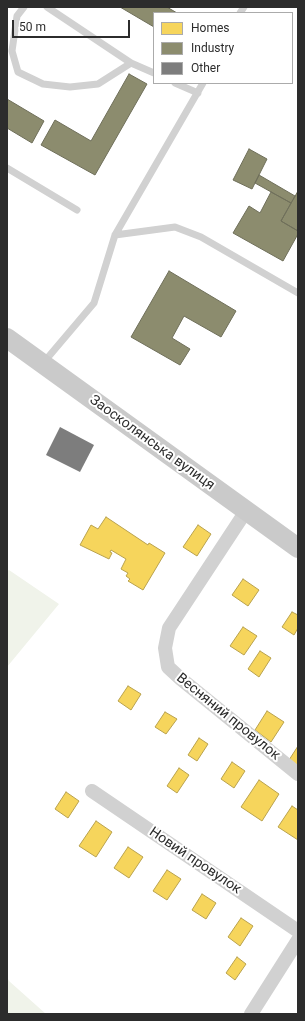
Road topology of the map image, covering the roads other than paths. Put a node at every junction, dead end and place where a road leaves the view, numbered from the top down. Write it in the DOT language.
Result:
graph roads {
  1 [pos="24,7"];
  2 [pos="47,7"];
  3 [pos="131,63"];
  4 [pos="153,74"];
  5 [pos="177,84"];
  6 [pos="202,84"];
  7 [pos="198,93"];
  8 [pos="7,168"];
  9 [pos="77,210"];
  10 [pos="115,235"];
  11 [pos="298,293"];
  12 [pos="9,343"];
  13 [pos="43,364"];
  14 [pos="246,511"];
  15 [pos="298,548"];
  16 [pos="298,774"];
  17 [pos="92,791"];
  18 [pos="298,931"];
  19 [pos="298,940"];
  20 [pos="251,1014"];
  1 -- 3 [label="lane"];
  2 -- 3 [label="lane"];
  3 -- 4 [label="lane"];
  5 -- 7 [label="lane"];
  6 -- 7 [label="lane"];
  7 -- 10 [label="lane"];
  8 -- 9 [label="lane"];
  10 -- 11 [label="lane"];
  10 -- 13 [label="lane"];
  12 -- 13 [label="street, Заосколянська вулиця"];
  13 -- 14 [label="street, Заосколянська вулиця"];
  14 -- 15 [label="street, Заосколянська вулиця"];
  14 -- 16 [label="street, Весняний провулок"];
  17 -- 18 [label="street, Новий провулок"];
  19 -- 20 [label="street"];
}
